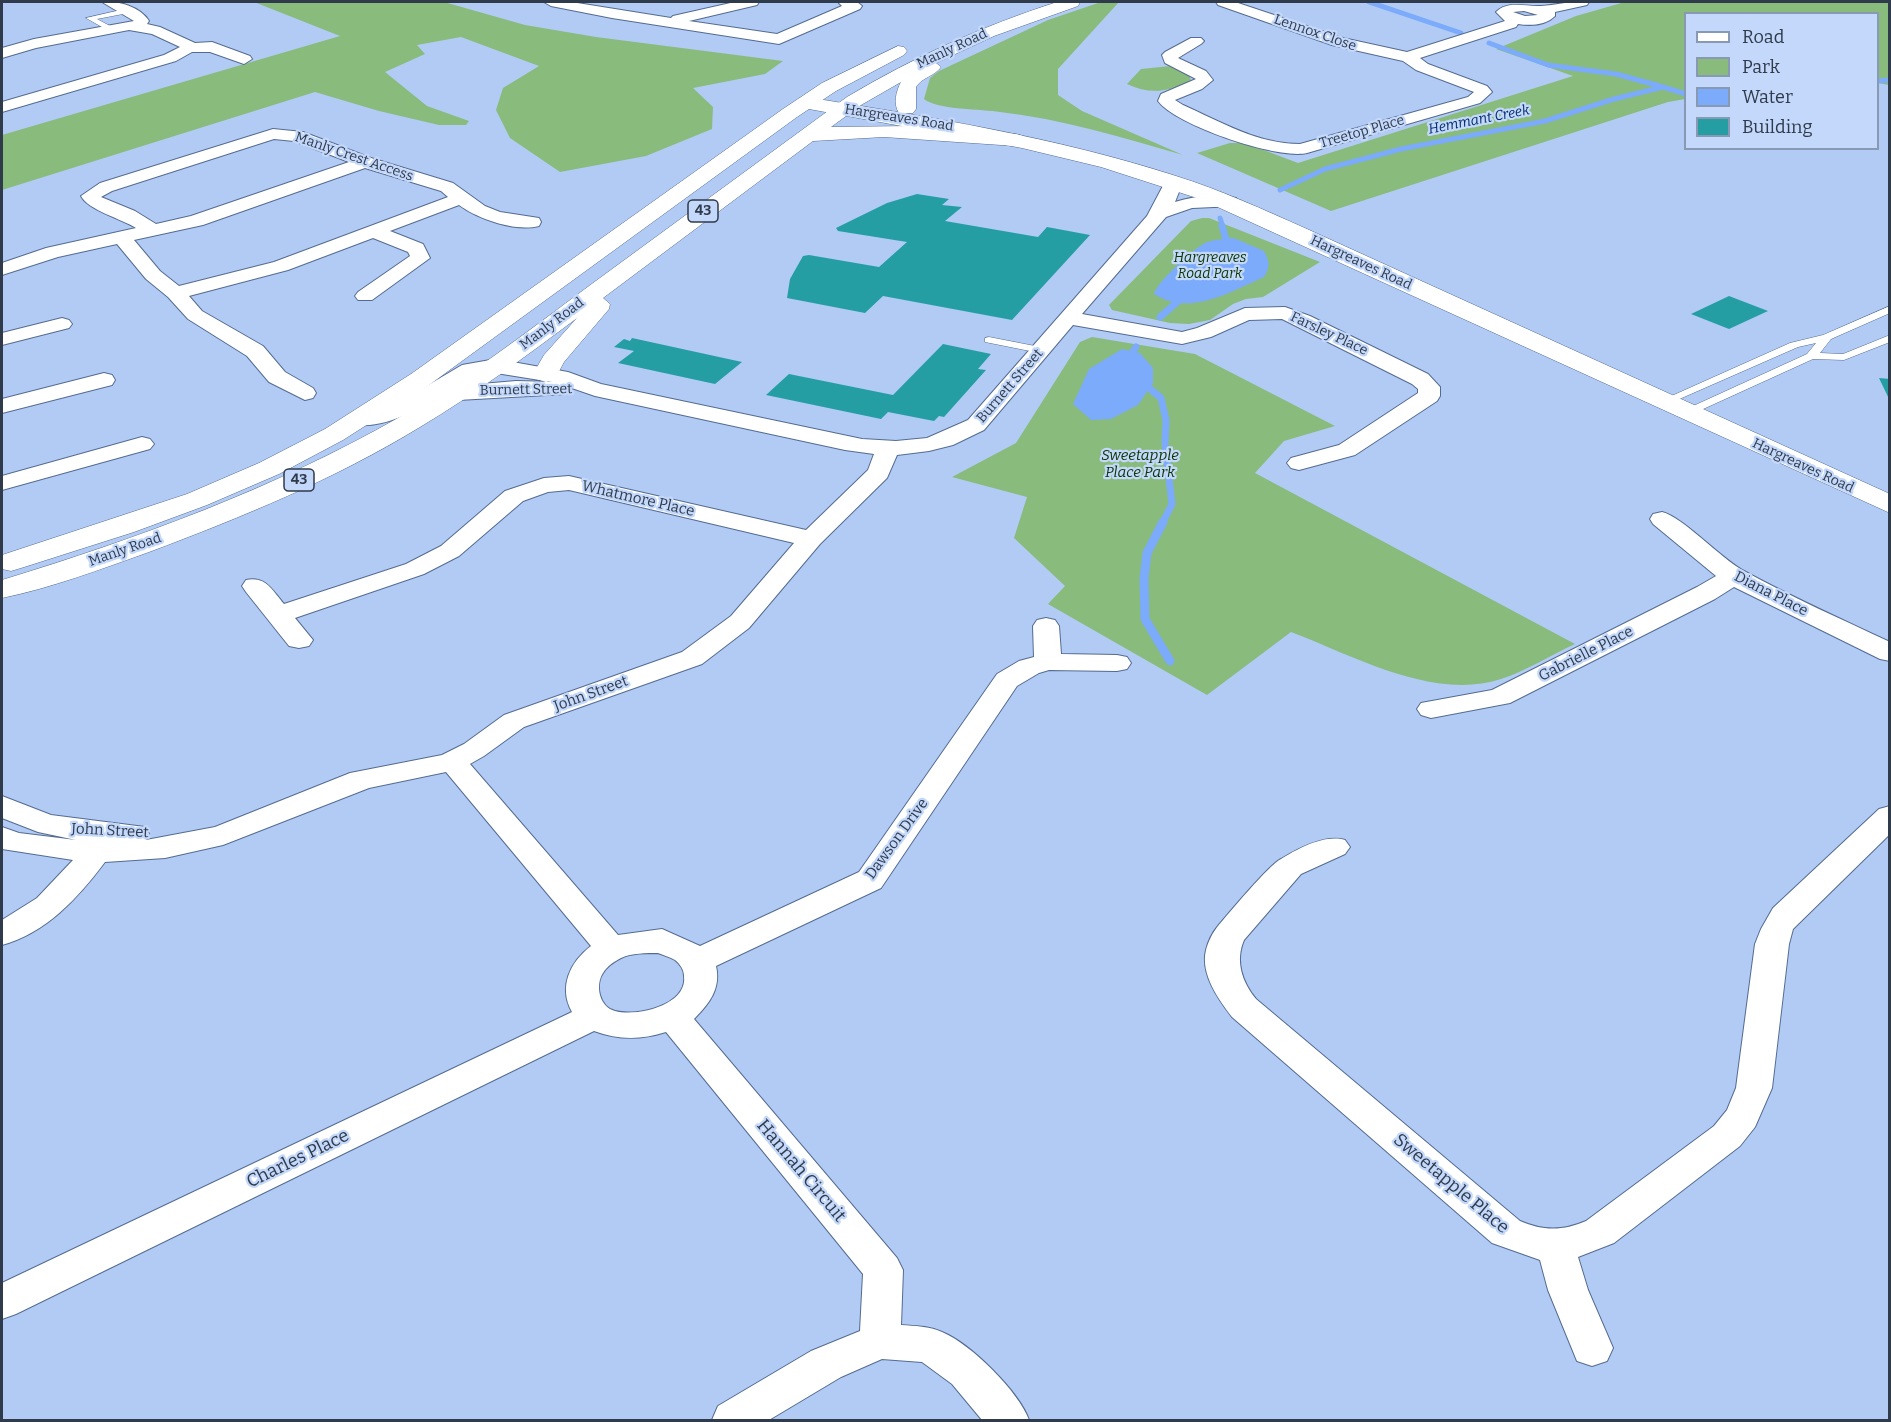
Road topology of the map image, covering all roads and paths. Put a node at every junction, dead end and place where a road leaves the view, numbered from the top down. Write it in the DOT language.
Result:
graph roads {
  1 [pos="109,2"];
  2 [pos="551,2"];
  3 [pos="641,2"];
  4 [pos="752,2"];
  5 [pos="845,2"];
  6 [pos="1029,2"];
  7 [pos="1072,2"];
  8 [pos="1223,2"];
  9 [pos="1582,2"];
  10 [pos="1492,3"];
  11 [pos="125,11"];
  12 [pos="1510,13"];
  13 [pos="612,14"];
  14 [pos="970,21"];
  15 [pos="666,22"];
  16 [pos="138,26"];
  17 [pos="109,29"];
  18 [pos="993,30"];
  19 [pos="1196,41"];
  20 [pos="912,45"];
  21 [pos="188,48"];
  22 [pos="2,53"];
  23 [pos="1408,57"];
  24 [pos="244,59"];
  25 [pos="811,99"];
  26 [pos="847,105"];
  27 [pos="2,107"];
  28 [pos="906,109"];
  29 [pos="805,136"];
  30 [pos="1016,140"];
  31 [pos="365,162"];
  32 [pos="1174,182"];
  33 [pos="461,198"];
  34 [pos="1229,202"];
  35 [pos="1163,212"];
  36 [pos="532,222"];
  37 [pos="154,231"];
  38 [pos="373,231"];
  39 [pos="122,238"];
  40 [pos="2,269"];
  41 [pos="602,287"];
  42 [pos="175,293"];
  43 [pos="365,296"];
  44 [pos="1890,309"];
  45 [pos="1069,318"];
  46 [pos="62,324"];
  47 [pos="1827,337"];
  48 [pos="1890,338"];
  49 [pos="2,339"];
  50 [pos="989,340"];
  51 [pos="1040,350"];
  52 [pos="1811,356"];
  53 [pos="495,366"];
  54 [pos="546,374"];
  55 [pos="104,380"];
  56 [pos="595,389"];
  57 [pos="305,393"];
  58 [pos="458,393"];
  59 [pos="1688,402"];
  60 [pos="2,406"];
  61 [pos="361,419"];
  62 [pos="142,444"];
  63 [pos="887,449"];
  64 [pos="1299,463"];
  65 [pos="1890,480"];
  66 [pos="2,483"];
  67 [pos="1890,506"];
  68 [pos="1662,519"];
  69 [pos="811,539"];
  70 [pos="2,565"];
  71 [pos="1733,576"];
  72 [pos="33,579"];
  73 [pos="255,586"];
  74 [pos="2,589"];
  75 [pos="2,598"];
  76 [pos="280,614"];
  77 [pos="1046,626"];
  78 [pos="298,640"];
  79 [pos="1890,653"];
  80 [pos="1048,662"];
  81 [pos="1117,663"];
  82 [pos="1431,709"];
  83 [pos="452,760"];
  84 [pos="2,806"];
  85 [pos="1890,816"];
  86 [pos="2,837"];
  87 [pos="103,842"];
  88 [pos="1334,847"];
  89 [pos="2,934"];
  90 [pos="612,949"];
  91 [pos="697,961"];
  92 [pos="594,1016"];
  93 [pos="674,1018"];
  94 [pos="1556,1247"];
  95 [pos="2,1302"];
  96 [pos="880,1341"];
  97 [pos="1592,1348"];
  98 [pos="734,1420"];
  99 [pos="1008,1420"];
  1 -- 11 [label="street"];
  2 -- 13 [label="street"];
  3 -- 13 [label="street"];
  4 -- 15 [label="street"];
  5 -- 15 [label="street"];
  6 -- 14 [label="main road, Manly Road"];
  7 -- 18 [label="main road, Manly Road / 43"];
  8 -- 23 [label="street, Lennox Close"];
  9 -- 12 [label="street"];
  10 -- 12 [label="street"];
  11 -- 16 [label="street"];
  11 -- 17 [label="lane"];
  12 -- 23 [label="street"];
  13 -- 15 [label="street"];
  16 -- 17 [label="street"];
  16 -- 21 [label="street"];
  17 -- 22 [label="street"];
  18 -- 26 [label="main road, Manly Road / 43"];
  18 -- 28 [label="main road"];
  19 -- 23 [label="street, Treetop Place"];
  20 -- 25 [label="main road, Manly Road / 43"];
  21 -- 24 [label="street"];
  21 -- 27 [label="street"];
  25 -- 26 [label="main road, Hargreaves Road"];
  25 -- 61 [label="main road, Manly Road / 43"];
  26 -- 28 [label="main road, Hargreaves Road"];
  26 -- 29 [label="main road, Manly Road / 43"];
  26 -- 30 [label="main road, Hargreaves Road"];
  28 -- 59 [label="main road, Hargreaves Road"];
  29 -- 30 [label="main road"];
  29 -- 41 [label="main road, Manly Road / 43"];
  30 -- 32 [label="main road, Hargreaves Road"];
  31 -- 33 [label="street, Manly Crest Access"];
  31 -- 37 [label="street"];
  31 -- 37 [label="street, Manly Crest Access"];
  32 -- 34 [label="main road, Hargreaves Road"];
  32 -- 35 [label="street, Burnett Street"];
  33 -- 36 [label="street, Manly Crest Access"];
  33 -- 38 [label="street"];
  34 -- 35 [label="street"];
  34 -- 59 [label="main road, Hargreaves Road"];
  35 -- 45 [label="street, Burnett Street"];
  37 -- 39 [label="street"];
  38 -- 42 [label="street"];
  38 -- 43 [label="street"];
  39 -- 40 [label="street"];
  39 -- 42 [label="street"];
  41 -- 53 [label="main road, Manly Road / 43"];
  41 -- 54 [label="main road"];
  42 -- 57 [label="street"];
  44 -- 47 [label="lane"];
  45 -- 51 [label="street, Burnett Street"];
  45 -- 64 [label="street, Farsley Place"];
  46 -- 49 [label="street"];
  47 -- 52 [label="lane"];
  47 -- 59 [label="lane"];
  48 -- 52 [label="lane"];
  50 -- 51 [label="lane"];
  51 -- 63 [label="street, Burnett Street"];
  52 -- 59 [label="lane"];
  53 -- 54 [label="street, Burnett Street"];
  53 -- 58 [label="main road, Manly Road / 43"];
  53 -- 61 [label="street, Burnett Street"];
  54 -- 56 [label="street, Burnett Street"];
  55 -- 60 [label="street"];
  56 -- 58 [label="street, Burnett Street"];
  56 -- 63 [label="street, Burnett Street"];
  58 -- 72 [label="main road, Manly Road / 43"];
  59 -- 65 [label="main road, Hargreaves Road"];
  59 -- 67 [label="main road, Hargreaves Road"];
  61 -- 70 [label="main road, Manly Road / 43"];
  62 -- 66 [label="street"];
  63 -- 69 [label="street, John Street"];
  68 -- 71 [label="street, Diana Place"];
  69 -- 76 [label="street, Whatmore Place"];
  69 -- 83 [label="street, John Street"];
  71 -- 79 [label="street, Diana Place"];
  71 -- 82 [label="street, Gabrielle Place"];
  72 -- 74 [label="main road, Manly Road / 43"];
  72 -- 75 [label="main road"];
  73 -- 76 [label="street"];
  76 -- 78 [label="street"];
  77 -- 80 [label="street"];
  80 -- 81 [label="street"];
  80 -- 91 [label="street, Dawson Drive"];
  83 -- 87 [label="street, John Street"];
  83 -- 90 [label="street"];
  84 -- 87 [label="street, John Street"];
  85 -- 94 [label="street, Sweetapple Place"];
  86 -- 87 [label="street, John Street"];
  87 -- 89 [label="street"];
  88 -- 94 [label="street, Sweetapple Place"];
  90 -- 91 [label="street"];
  90 -- 92 [label="street"];
  91 -- 93 [label="street"];
  92 -- 93 [label="street"];
  92 -- 95 [label="street, Charles Place"];
  93 -- 96 [label="street, Hannah Circuit"];
  94 -- 97 [label="street"];
  96 -- 98 [label="street"];
  96 -- 99 [label="street"];
}
